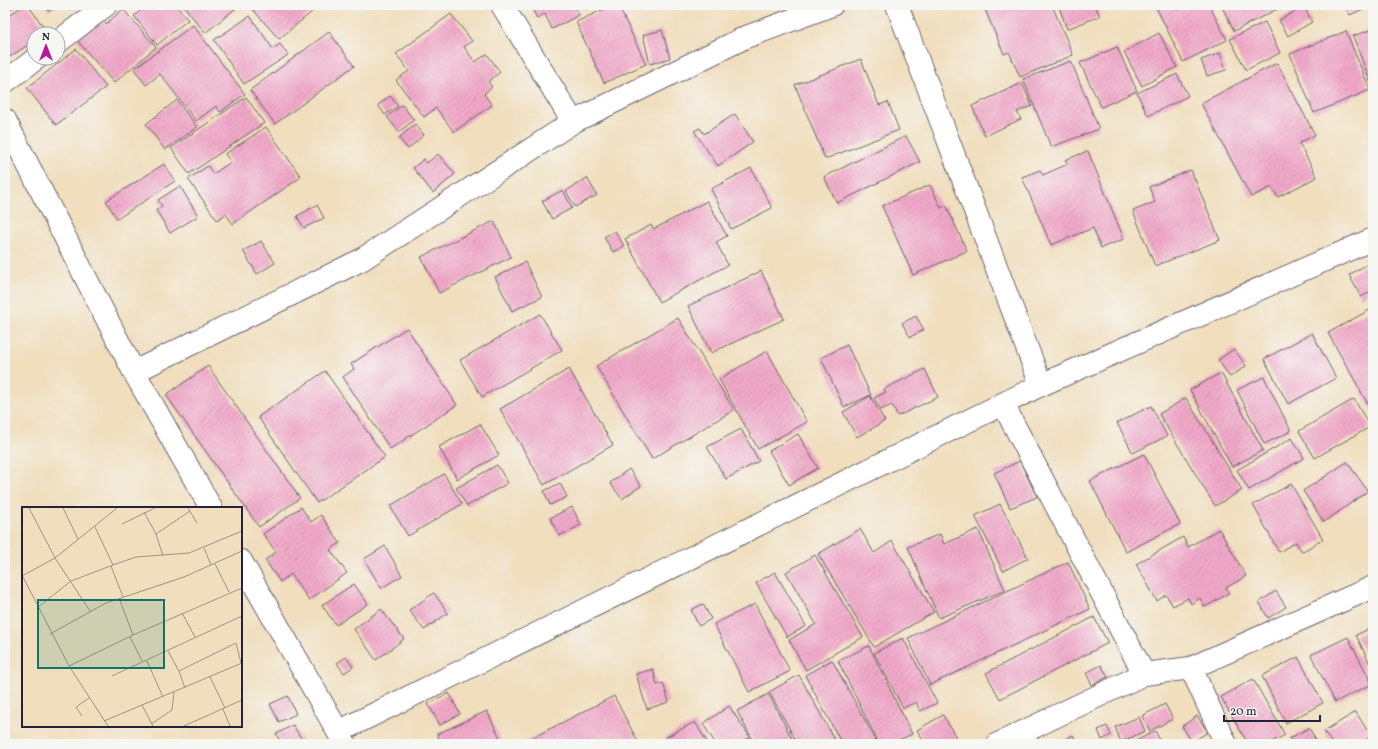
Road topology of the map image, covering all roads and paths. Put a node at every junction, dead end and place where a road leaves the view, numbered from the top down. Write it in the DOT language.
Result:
graph roads {
  1 [pos="106,5"];
  2 [pos="502,5"];
  3 [pos="832,5"];
  4 [pos="897,5"];
  5 [pos="66,36"];
  6 [pos="26,66"];
  7 [pos="5,82"];
  8 [pos="5,120"];
  9 [pos="573,122"];
  10 [pos="1373,239"];
  11 [pos="134,372"];
  12 [pos="1041,385"];
  13 [pos="1003,404"];
  14 [pos="210,507"];
  15 [pos="242,563"];
  16 [pos="1373,587"];
  17 [pos="1191,668"];
  18 [pos="1144,674"];
  19 [pos="342,738"];
  20 [pos="998,744"];
  21 [pos="1226,744"];
  1 -- 5 [label="street"];
  2 -- 9 [label="street"];
  3 -- 9 [label="street"];
  4 -- 12 [label="street"];
  6 -- 7 [label="street"];
  8 -- 11 [label="street"];
  9 -- 11 [label="street"];
  10 -- 12 [label="street"];
  11 -- 14 [label="street"];
  12 -- 13 [label="street"];
  13 -- 18 [label="street"];
  13 -- 19 [label="street"];
  15 -- 19 [label="street"];
  16 -- 17 [label="street"];
  17 -- 18 [label="street"];
  17 -- 21 [label="street"];
  18 -- 20 [label="street"];
}
